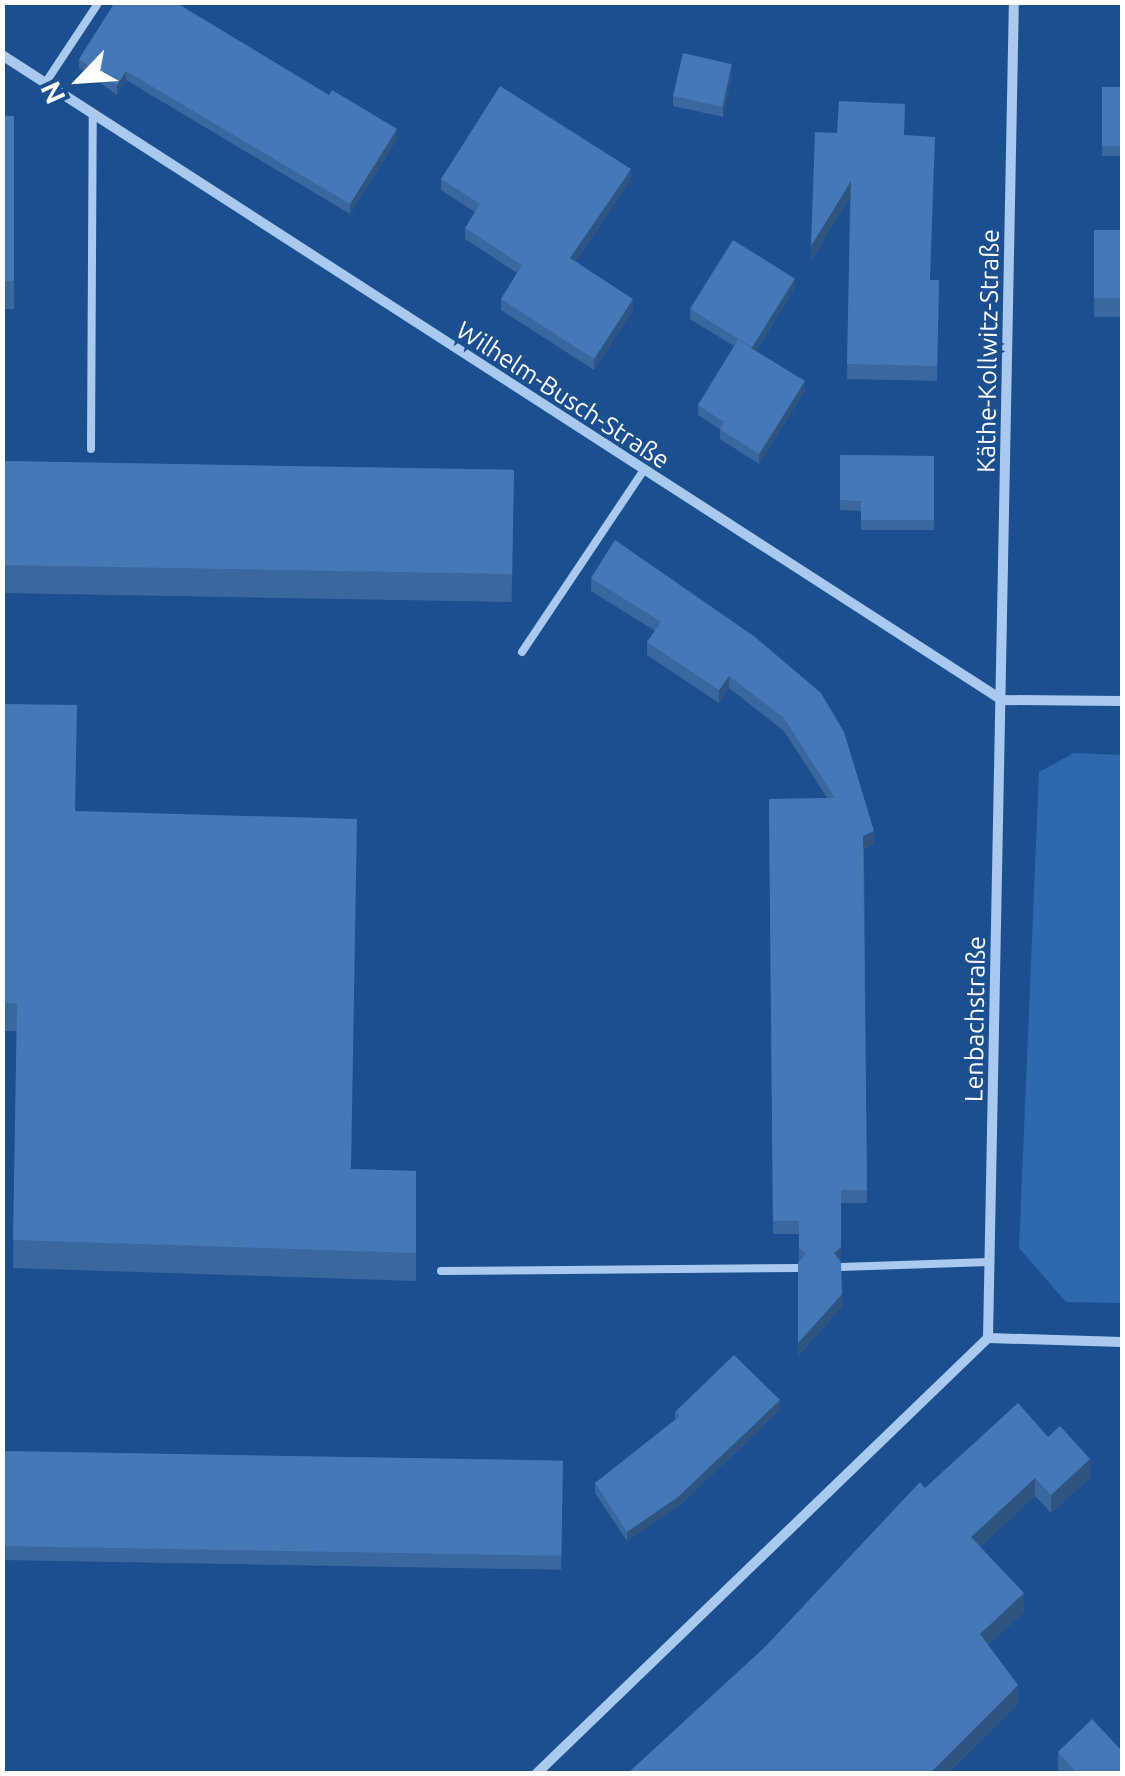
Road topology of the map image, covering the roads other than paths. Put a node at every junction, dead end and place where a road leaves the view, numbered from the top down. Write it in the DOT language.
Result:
graph roads {
  1 [pos="99,2"];
  2 [pos="1014,2"];
  3 [pos="2,55"];
  4 [pos="44,85"];
  5 [pos="93,116"];
  6 [pos="92,449"];
  7 [pos="644,470"];
  8 [pos="522,652"];
  9 [pos="1002,700"];
  10 [pos="1122,702"];
  11 [pos="990,1262"];
  12 [pos="841,1267"];
  13 [pos="798,1268"];
  14 [pos="441,1271"];
  15 [pos="988,1338"];
  16 [pos="1122,1342"];
  17 [pos="536,1774"];
  1 -- 4 [label="lane"];
  2 -- 9 [label="street, Käthe-Kollwitz-Straße"];
  3 -- 4 [label="street, Wilhelm-Busch-Straße"];
  4 -- 5 [label="street, Wilhelm-Busch-Straße"];
  5 -- 6 [label="lane"];
  5 -- 7 [label="street, Wilhelm-Busch-Straße"];
  7 -- 8 [label="lane"];
  7 -- 9 [label="street, Wilhelm-Busch-Straße"];
  9 -- 10 [label="street"];
  9 -- 11 [label="street, Lenbachstraße"];
  11 -- 12 [label="lane"];
  11 -- 15 [label="street, Lenbachstraße"];
  13 -- 14 [label="lane"];
  15 -- 16 [label="street"];
  15 -- 17 [label="street"];
}
